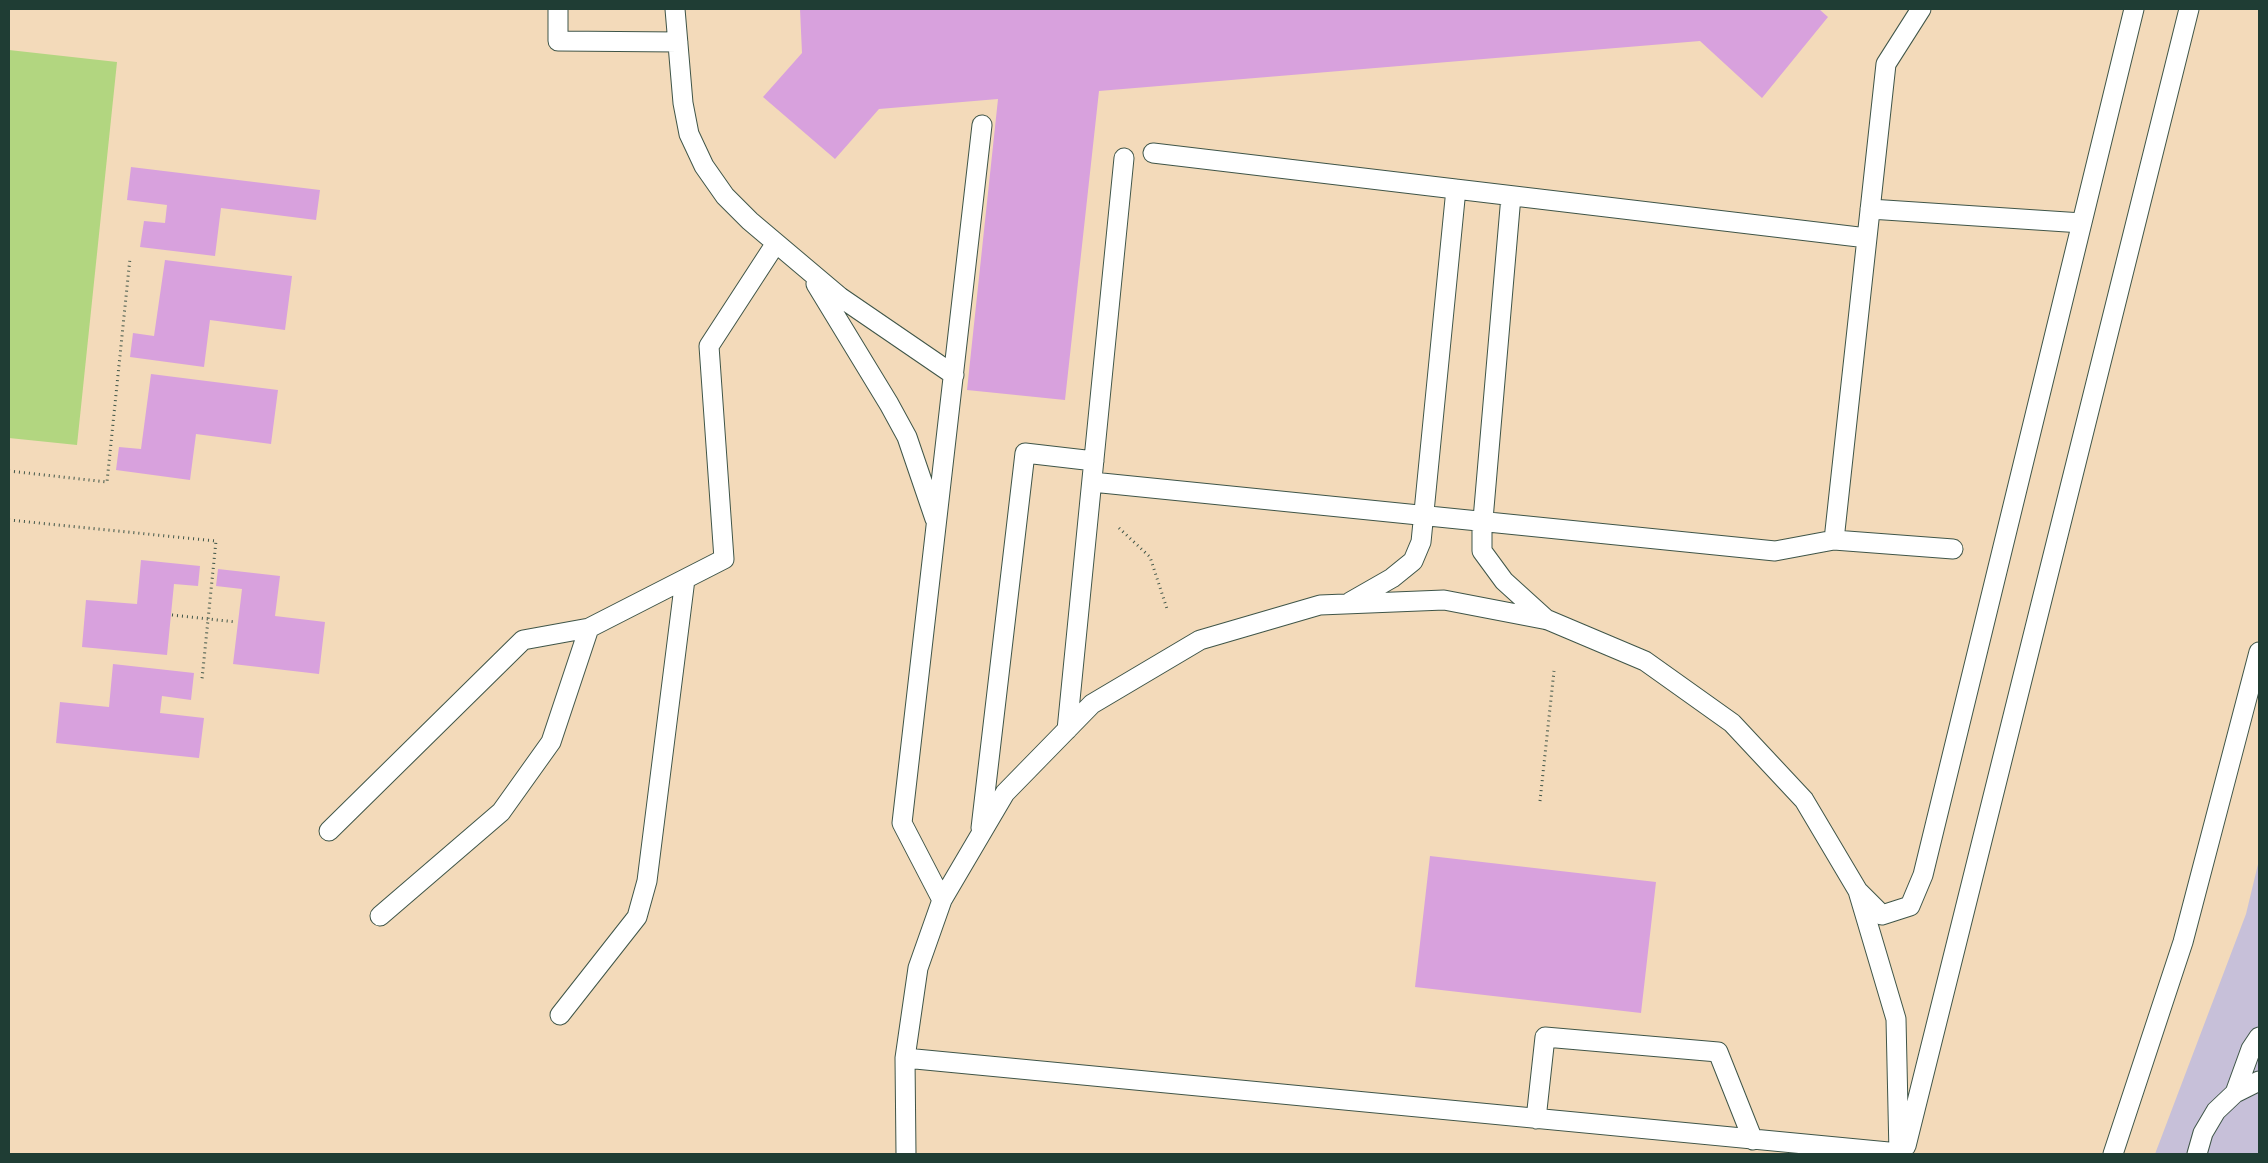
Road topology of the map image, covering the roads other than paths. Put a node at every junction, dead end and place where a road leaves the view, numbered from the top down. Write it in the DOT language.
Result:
graph roads {
  1 [pos="558,9"];
  2 [pos="675,9"];
  3 [pos="1921,9"];
  4 [pos="2134,9"];
  5 [pos="2189,9"];
  6 [pos="678,42"];
  7 [pos="982,125"];
  8 [pos="1153,153"];
  9 [pos="1124,158"];
  10 [pos="1456,188"];
  11 [pos="1511,196"];
  12 [pos="1870,209"];
  13 [pos="2082,223"];
  14 [pos="1867,238"];
  15 [pos="776,243"];
  16 [pos="806,268"];
  17 [pos="954,375"];
  18 [pos="1094,461"];
  19 [pos="1092,482"];
  20 [pos="1424,516"];
  21 [pos="1483,522"];
  22 [pos="937,524"];
  23 [pos="1834,540"];
  24 [pos="1953,548"];
  25 [pos="686,579"];
  26 [pos="1348,604"];
  27 [pos="1548,620"];
  28 [pos="589,628"];
  29 [pos="2259,652"];
  30 [pos="1067,730"];
  31 [pos="329,831"];
  32 [pos="980,834"];
  33 [pos="1858,891"];
  34 [pos="942,900"];
  35 [pos="380,916"];
  36 [pos="560,1015"];
  37 [pos="2259,1037"];
  38 [pos="905,1058"];
  39 [pos="2259,1081"];
  40 [pos="2235,1093"];
  41 [pos="1536,1119"];
  42 [pos="1753,1140"];
  43 [pos="906,1154"];
  44 [pos="1901,1154"];
  45 [pos="2113,1154"];
  46 [pos="2197,1154"];
  1 -- 6 [label="lane"];
  2 -- 6 [label="lane"];
  3 -- 12 [label="lane"];
  4 -- 13 [label="lane"];
  5 -- 44 [label="lane"];
  6 -- 15 [label="lane"];
  7 -- 17 [label="lane"];
  8 -- 10 [label="lane"];
  9 -- 18 [label="lane"];
  10 -- 11 [label="lane"];
  10 -- 20 [label="lane"];
  11 -- 14 [label="lane"];
  11 -- 21 [label="lane"];
  12 -- 13 [label="lane"];
  12 -- 14 [label="lane"];
  13 -- 33 [label="lane"];
  14 -- 23 [label="lane"];
  15 -- 16 [label="lane"];
  15 -- 25 [label="lane"];
  16 -- 17 [label="lane"];
  16 -- 22 [label="lane"];
  17 -- 22 [label="lane"];
  18 -- 19 [label="lane"];
  18 -- 32 [label="lane"];
  19 -- 20 [label="lane"];
  19 -- 30 [label="lane"];
  20 -- 21 [label="lane"];
  20 -- 26 [label="lane"];
  21 -- 23 [label="lane"];
  21 -- 27 [label="lane"];
  22 -- 34 [label="lane"];
  23 -- 24 [label="lane"];
  25 -- 28 [label="lane"];
  25 -- 36 [label="lane"];
  26 -- 27 [label="lane"];
  26 -- 30 [label="lane"];
  27 -- 33 [label="lane"];
  28 -- 31 [label="lane"];
  28 -- 35 [label="lane"];
  29 -- 45 [label="lane"];
  30 -- 32 [label="lane"];
  32 -- 34 [label="lane"];
  33 -- 44 [label="lane"];
  34 -- 38 [label="lane"];
  37 -- 40 [label="lane"];
  38 -- 41 [label="lane"];
  38 -- 43 [label="lane"];
  39 -- 40 [label="lane"];
  40 -- 46 [label="lane"];
  41 -- 42 [label="lane"];
  41 -- 42 [label="lane"];
  42 -- 44 [label="lane"];
}
